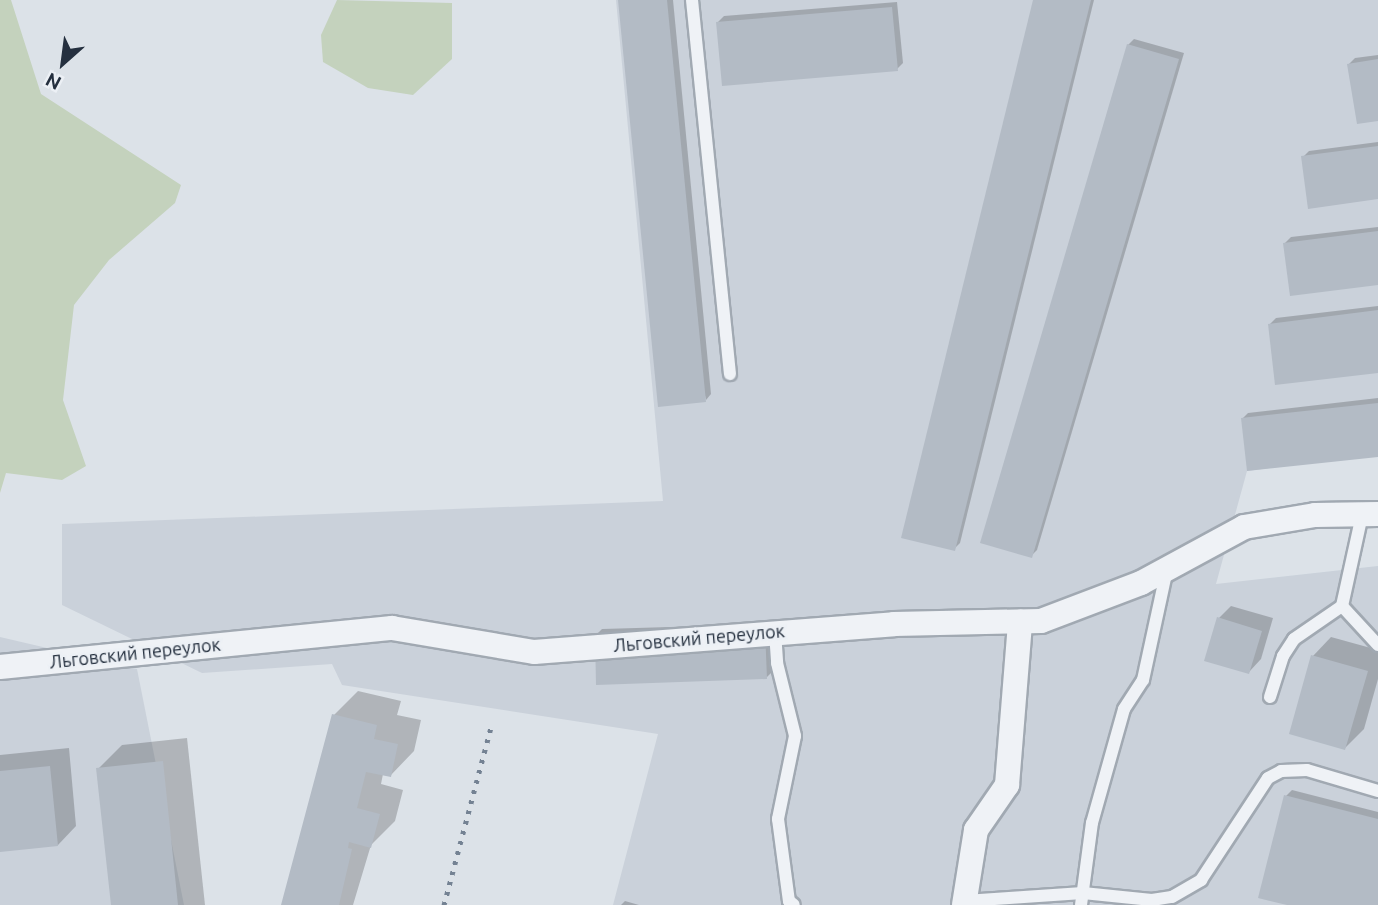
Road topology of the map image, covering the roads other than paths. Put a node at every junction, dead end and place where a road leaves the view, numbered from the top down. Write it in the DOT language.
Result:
graph roads {
  1 [pos="692,0"];
  2 [pos="730,374"];
  3 [pos="1370,514"];
  4 [pos="1168,566"];
  5 [pos="1342,606"];
  6 [pos="1020,622"];
  7 [pos="775,632"];
  8 [pos="1378,645"];
  9 [pos="0,667"];
  10 [pos="1270,697"];
  11 [pos="1378,791"];
  12 [pos="1082,899"];
  13 [pos="965,903"];
  14 [pos="794,905"];
  1 -- 2 [label="lane"];
  3 -- 4 [label="street, Льговский переулок"];
  3 -- 5 [label="lane"];
  4 -- 6 [label="street, Льговский переулок"];
  4 -- 12 [label="lane"];
  5 -- 8 [label="lane"];
  5 -- 10 [label="lane"];
  6 -- 7 [label="street, Льговский переулок"];
  6 -- 13 [label="street"];
  7 -- 9 [label="street, Льговский переулок"];
  7 -- 14 [label="lane"];
  11 -- 12 [label="lane"];
  12 -- 13 [label="lane"];
}
